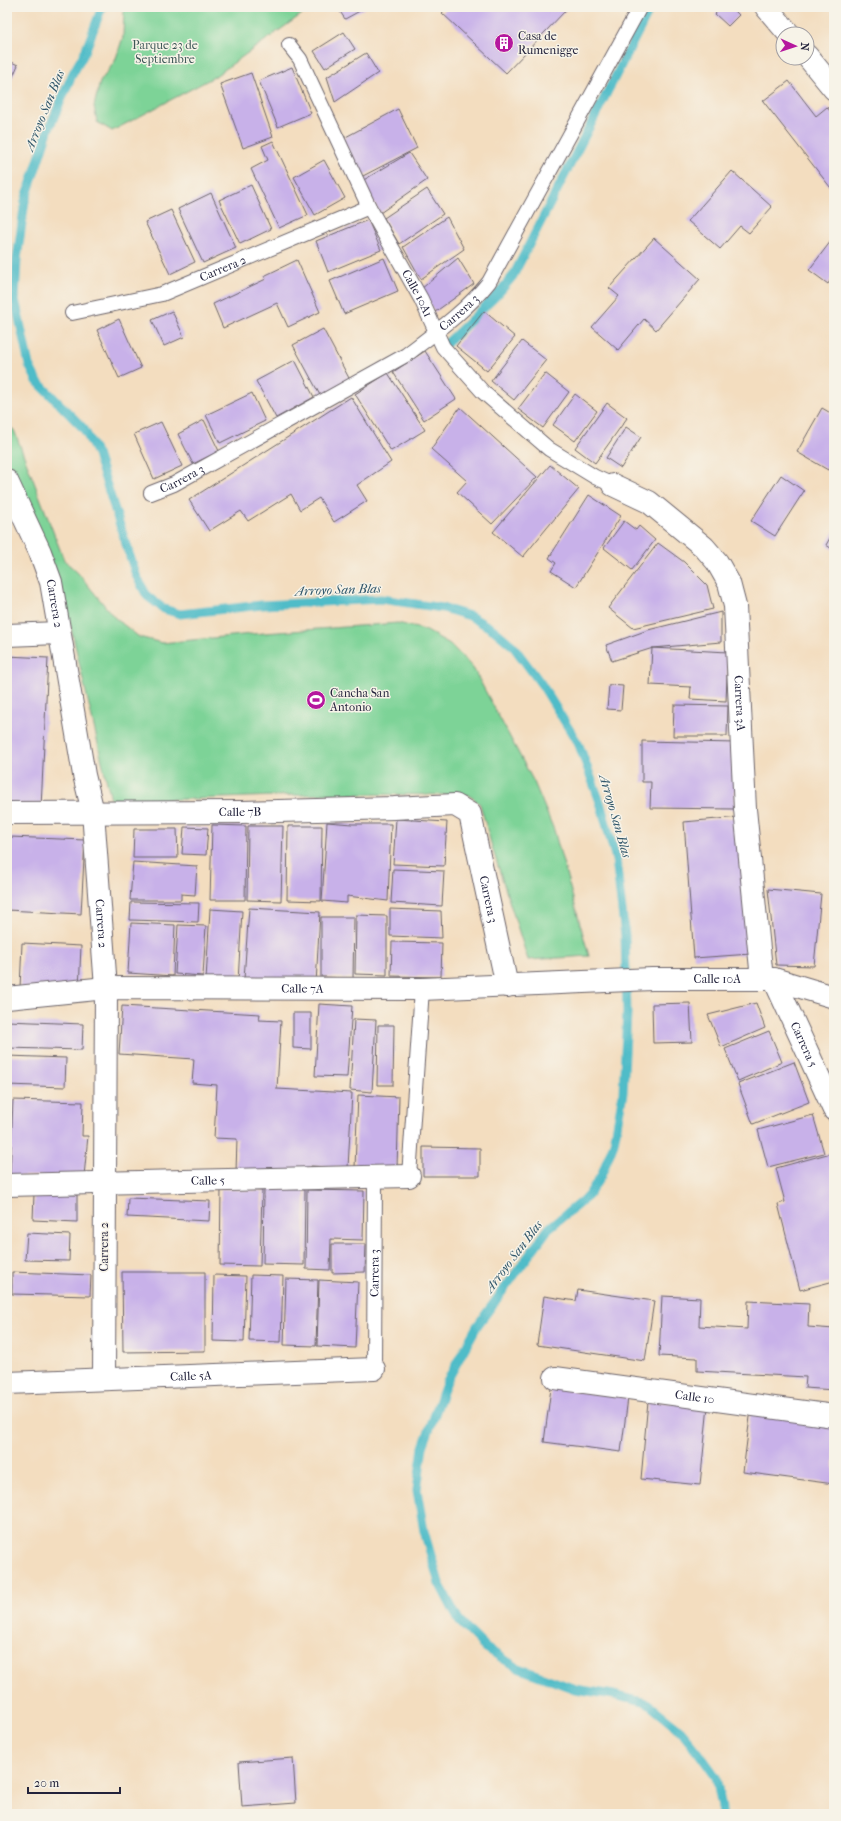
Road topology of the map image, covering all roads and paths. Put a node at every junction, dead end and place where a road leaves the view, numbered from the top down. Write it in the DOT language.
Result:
graph roads {
  1 [pos="640,7"];
  2 [pos="766,7"];
  3 [pos="782,26"];
  4 [pos="289,45"];
  5 [pos="815,66"];
  6 [pos="834,89"];
  7 [pos="369,207"];
  8 [pos="72,314"];
  9 [pos="436,332"];
  10 [pos="7,481"];
  11 [pos="613,485"];
  12 [pos="151,493"];
  13 [pos="59,633"];
  14 [pos="7,635"];
  15 [pos="93,812"];
  16 [pos="7,813"];
  17 [pos="470,814"];
  18 [pos="768,979"];
  19 [pos="598,982"];
  20 [pos="507,986"];
  21 [pos="106,988"];
  22 [pos="422,989"];
  23 [pos="834,997"];
  24 [pos="7,998"];
  25 [pos="834,1110"];
  26 [pos="409,1176"];
  27 [pos="375,1178"];
  28 [pos="104,1184"];
  29 [pos="7,1185"];
  30 [pos="374,1369"];
  31 [pos="556,1378"];
  32 [pos="104,1379"];
  33 [pos="7,1383"];
  34 [pos="834,1416"];
  1 -- 9 [label="lane, Carrera 3"];
  2 -- 3 [label="street"];
  4 -- 7 [label="lane, Calle 10A1"];
  5 -- 6 [label="street"];
  7 -- 8 [label="lane, Carrera 2"];
  7 -- 9 [label="lane, Calle 10A1"];
  9 -- 11 [label="lane, Calle 10A1"];
  9 -- 12 [label="lane, Carrera 3"];
  10 -- 13 [label="street, Carrera 2"];
  11 -- 18 [label="street, Carrera 3A"];
  13 -- 14 [label="street"];
  13 -- 15 [label="street, Carrera 2"];
  15 -- 16 [label="street, Calle 7B"];
  15 -- 17 [label="street, Calle 7B"];
  15 -- 21 [label="street, Carrera 2"];
  17 -- 20 [label="street, Carrera 3"];
  18 -- 19 [label="street, Calle 10A"];
  18 -- 23 [label="street, Calle 10A"];
  18 -- 25 [label="street, Carrera 5"];
  19 -- 20 [label="street, Calle 7A"];
  20 -- 22 [label="street, Calle 7A"];
  21 -- 22 [label="street, Calle 7A"];
  21 -- 24 [label="street, Calle 7A"];
  21 -- 28 [label="street, Carrera 2"];
  22 -- 26 [label="lane"];
  26 -- 27 [label="street, Calle 5"];
  27 -- 28 [label="street, Calle 5"];
  27 -- 30 [label="lane, Carrera 3"];
  28 -- 29 [label="street, Calle 5"];
  28 -- 32 [label="street, Carrera 2"];
  30 -- 32 [label="street, Calle 5A"];
  31 -- 34 [label="street, Calle 10"];
  32 -- 33 [label="street, Calle 5A"];
}
